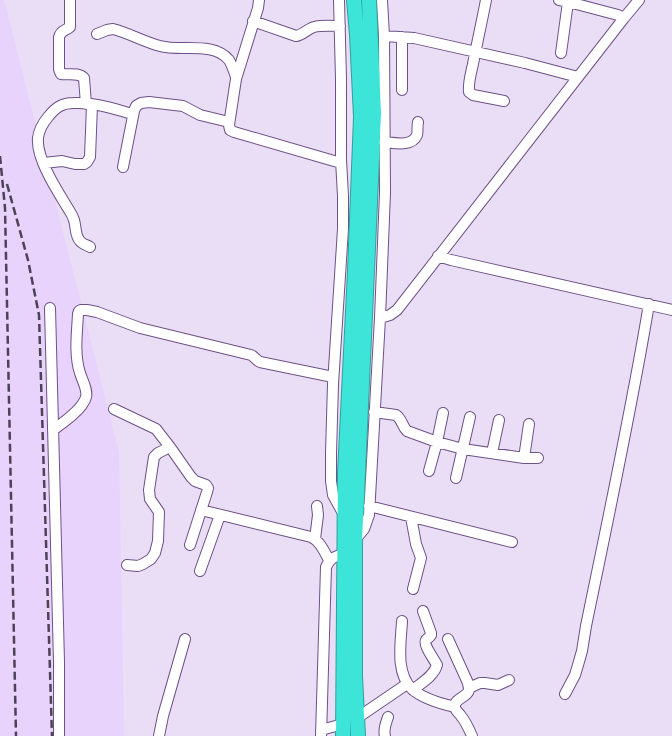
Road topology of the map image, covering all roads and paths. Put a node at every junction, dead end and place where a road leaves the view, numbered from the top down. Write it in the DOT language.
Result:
graph roads {
  1 [pos="70,0"];
  2 [pos="259,0"];
  3 [pos="339,0"];
  4 [pos="354,0"];
  5 [pos="369,0"];
  6 [pos="382,0"];
  7 [pos="486,0"];
  8 [pos="639,0"];
  9 [pos="563,1"];
  10 [pos="624,18"];
  11 [pos="254,21"];
  12 [pos="340,26"];
  13 [pos="97,34"];
  14 [pos="384,36"];
  15 [pos="402,38"];
  16 [pos="475,52"];
  17 [pos="561,52"];
  18 [pos="236,77"];
  19 [pos="578,78"];
  20 [pos="402,90"];
  21 [pos="504,101"];
  22 [pos="89,104"];
  23 [pos="134,114"];
  24 [pos="229,122"];
  25 [pos="418,122"];
  26 [pos="384,142"];
  27 [pos="44,163"];
  28 [pos="341,163"];
  29 [pos="123,167"];
  30 [pos="90,247"];
  31 [pos="438,256"];
  32 [pos="648,304"];
  33 [pos="50,308"];
  34 [pos="672,310"];
  35 [pos="380,318"];
  36 [pos="333,377"];
  37 [pos="114,409"];
  38 [pos="374,412"];
  39 [pos="443,413"];
  40 [pos="470,417"];
  41 [pos="499,420"];
  42 [pos="529,424"];
  43 [pos="53,430"];
  44 [pos="437,442"];
  45 [pos="170,447"];
  46 [pos="463,449"];
  47 [pos="492,453"];
  48 [pos="524,458"];
  49 [pos="538,458"];
  50 [pos="429,471"];
  51 [pos="456,478"];
  52 [pos="317,506"];
  53 [pos="369,506"];
  54 [pos="201,510"];
  55 [pos="220,515"];
  56 [pos="344,517"];
  57 [pos="411,517"];
  58 [pos="315,539"];
  59 [pos="355,540"];
  60 [pos="512,542"];
  61 [pos="190,545"];
  62 [pos="344,554"];
  63 [pos="330,560"];
  64 [pos="127,565"];
  65 [pos="200,571"];
  66 [pos="412,589"];
  67 [pos="423,611"];
  68 [pos="402,621"];
  69 [pos="185,639"];
  70 [pos="448,639"];
  71 [pos="509,680"];
  72 [pos="410,687"];
  73 [pos="470,688"];
  74 [pos="565,694"];
  75 [pos="455,707"];
  76 [pos="388,717"];
  77 [pos="357,718"];
  78 [pos="343,730"];
  79 [pos="321,733"];
  80 [pos="59,736"];
  81 [pos="159,736"];
  82 [pos="358,736"];
  83 [pos="385,736"];
  84 [pos="472,736"];
  1 -- 22 [label="street"];
  2 -- 11 [label="street"];
  3 -- 12 [label="street"];
  4 -- 56 [label="highway"];
  5 -- 59 [label="highway"];
  6 -- 14 [label="street"];
  7 -- 16 [label="street"];
  8 -- 10 [label="street"];
  9 -- 10 [label="street"];
  9 -- 17 [label="street"];
  10 -- 19 [label="street"];
  11 -- 12 [label="street"];
  11 -- 18 [label="street"];
  12 -- 28 [label="street"];
  13 -- 18 [label="street"];
  14 -- 15 [label="street"];
  14 -- 26 [label="street"];
  15 -- 16 [label="street"];
  15 -- 20 [label="street"];
  16 -- 19 [label="street"];
  16 -- 21 [label="street"];
  18 -- 24 [label="street"];
  19 -- 31 [label="street"];
  22 -- 23 [label="street"];
  22 -- 27 [label="street"];
  22 -- 27 [label="street"];
  23 -- 24 [label="street"];
  23 -- 29 [label="street"];
  24 -- 28 [label="street"];
  25 -- 26 [label="street"];
  26 -- 35 [label="street"];
  27 -- 30 [label="street"];
  28 -- 36 [label="street"];
  31 -- 32 [label="street"];
  31 -- 35 [label="street"];
  32 -- 34 [label="street"];
  32 -- 74 [label="street"];
  33 -- 43 [label="street"];
  35 -- 38 [label="street"];
  36 -- 43 [label="street"];
  36 -- 56 [label="street"];
  37 -- 45 [label="street"];
  38 -- 44 [label="street"];
  38 -- 53 [label="street"];
  39 -- 44 [label="street"];
  40 -- 46 [label="street"];
  41 -- 47 [label="street"];
  42 -- 48 [label="street"];
  43 -- 80 [label="street"];
  44 -- 46 [label="street"];
  44 -- 50 [label="street"];
  45 -- 54 [label="street"];
  45 -- 64 [label="street"];
  46 -- 47 [label="street"];
  46 -- 51 [label="street"];
  47 -- 48 [label="street"];
  48 -- 49 [label="street"];
  52 -- 58 [label="street"];
  53 -- 57 [label="street"];
  53 -- 59 [label="street"];
  54 -- 55 [label="street"];
  54 -- 61 [label="street"];
  55 -- 58 [label="street"];
  55 -- 65 [label="street"];
  56 -- 62 [label="highway"];
  57 -- 60 [label="street"];
  57 -- 66 [label="street"];
  58 -- 63 [label="street"];
  59 -- 77 [label="highway"];
  62 -- 63 [label="street"];
  62 -- 78 [label="highway"];
  63 -- 79 [label="street"];
  67 -- 72 [label="street"];
  68 -- 72 [label="street"];
  69 -- 81 [label="street"];
  70 -- 73 [label="street"];
  71 -- 73 [label="street"];
  72 -- 75 [label="street"];
  72 -- 77 [label="street"];
  73 -- 75 [label="street"];
  75 -- 84 [label="street"];
  76 -- 83 [label="street"];
  77 -- 82 [label="highway"];
  78 -- 79 [label="street"];
}
